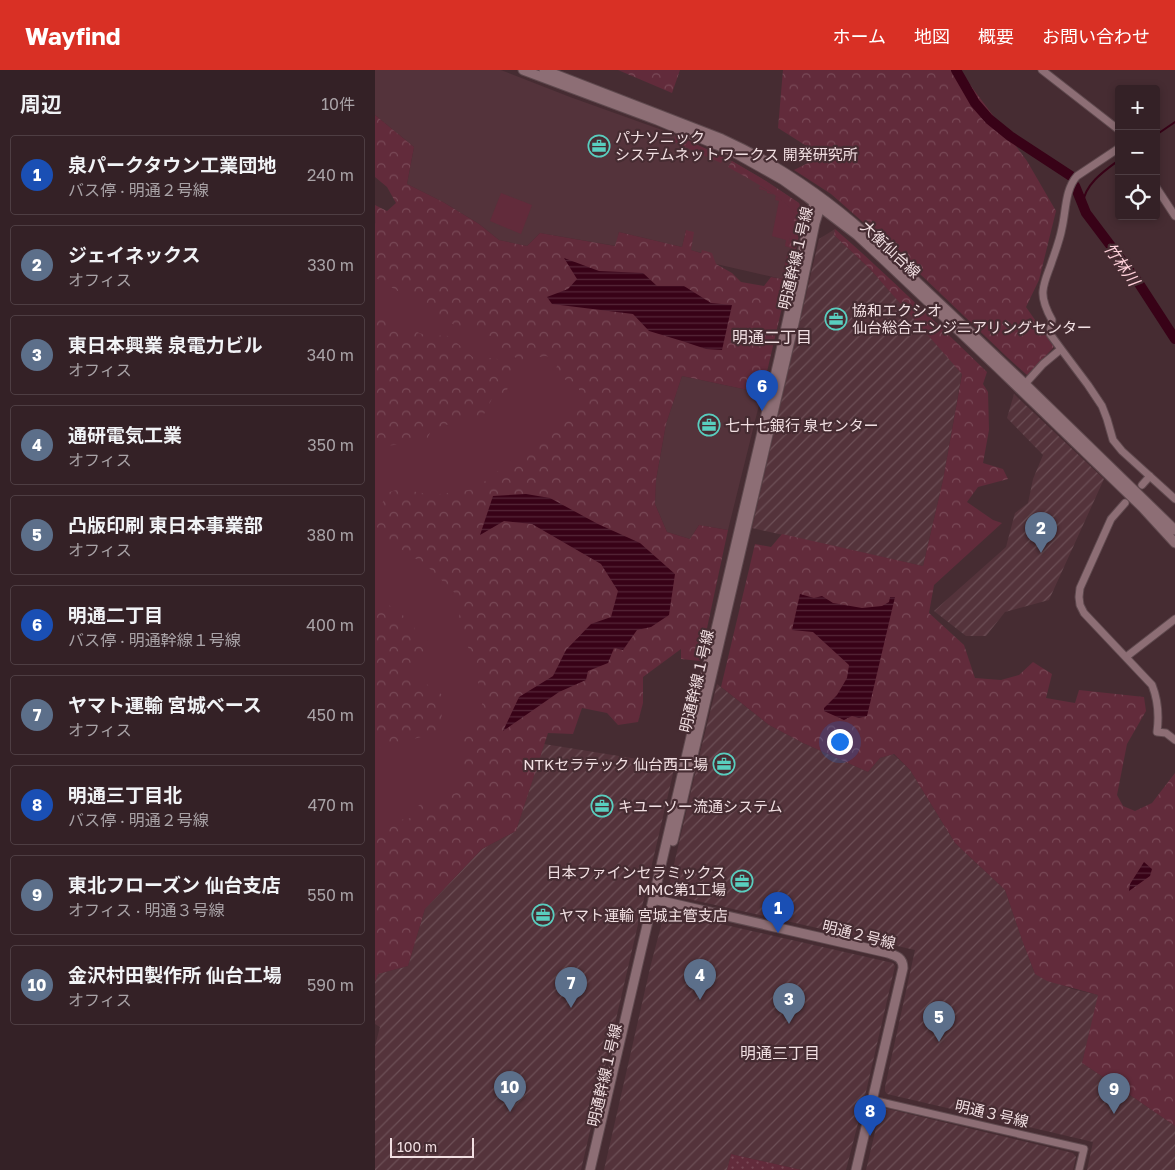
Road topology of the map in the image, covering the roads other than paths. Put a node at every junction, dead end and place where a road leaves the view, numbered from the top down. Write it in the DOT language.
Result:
graph roads {
  1 [pos="523,70"];
  2 [pos="544,70"];
  3 [pos="1042,70"];
  4 [pos="1115,127"];
  5 [pos="1115,151"];
  6 [pos="1160,193"];
  7 [pos="820,201"];
  8 [pos="1174,213"];
  9 [pos="1061,349"];
  10 [pos="1025,384"];
  11 [pos="1150,476"];
  12 [pos="1142,485"];
  13 [pos="1175,499"];
  14 [pos="1125,502"];
  15 [pos="1175,530"];
  16 [pos="1175,543"];
  17 [pos="1175,619"];
  18 [pos="1126,657"];
  19 [pos="1175,740"];
  20 [pos="656,900"];
  21 [pos="872,1100"];
  22 [pos="590,1170"];
  23 [pos="596,1170"];
  24 [pos="856,1170"];
  25 [pos="1079,1170"];
  1 -- 7 [label="street, 大衡仙台線"];
  2 -- 7 [label="street, 大衡仙台線"];
  3 -- 4 [label="street"];
  5 -- 9 [label="street"];
  6 -- 8 [label="street"];
  7 -- 10 [label="street, 大衡仙台線"];
  7 -- 16 [label="street, 大衡仙台線"];
  7 -- 20 [label="street, 明通幹線１号線"];
  9 -- 10 [label="street"];
  9 -- 11 [label="street"];
  10 -- 15 [label="street, 大衡仙台線"];
  11 -- 12 [label="street"];
  11 -- 13 [label="street"];
  14 -- 18 [label="street"];
  17 -- 18 [label="street"];
  18 -- 19 [label="street"];
  20 -- 21 [label="street, 明通２号線"];
  20 -- 22 [label="street"];
  20 -- 23 [label="street, 明通幹線１号線"];
  21 -- 24 [label="street, 明通２号線"];
  21 -- 25 [label="street, 明通３号線"];
}
